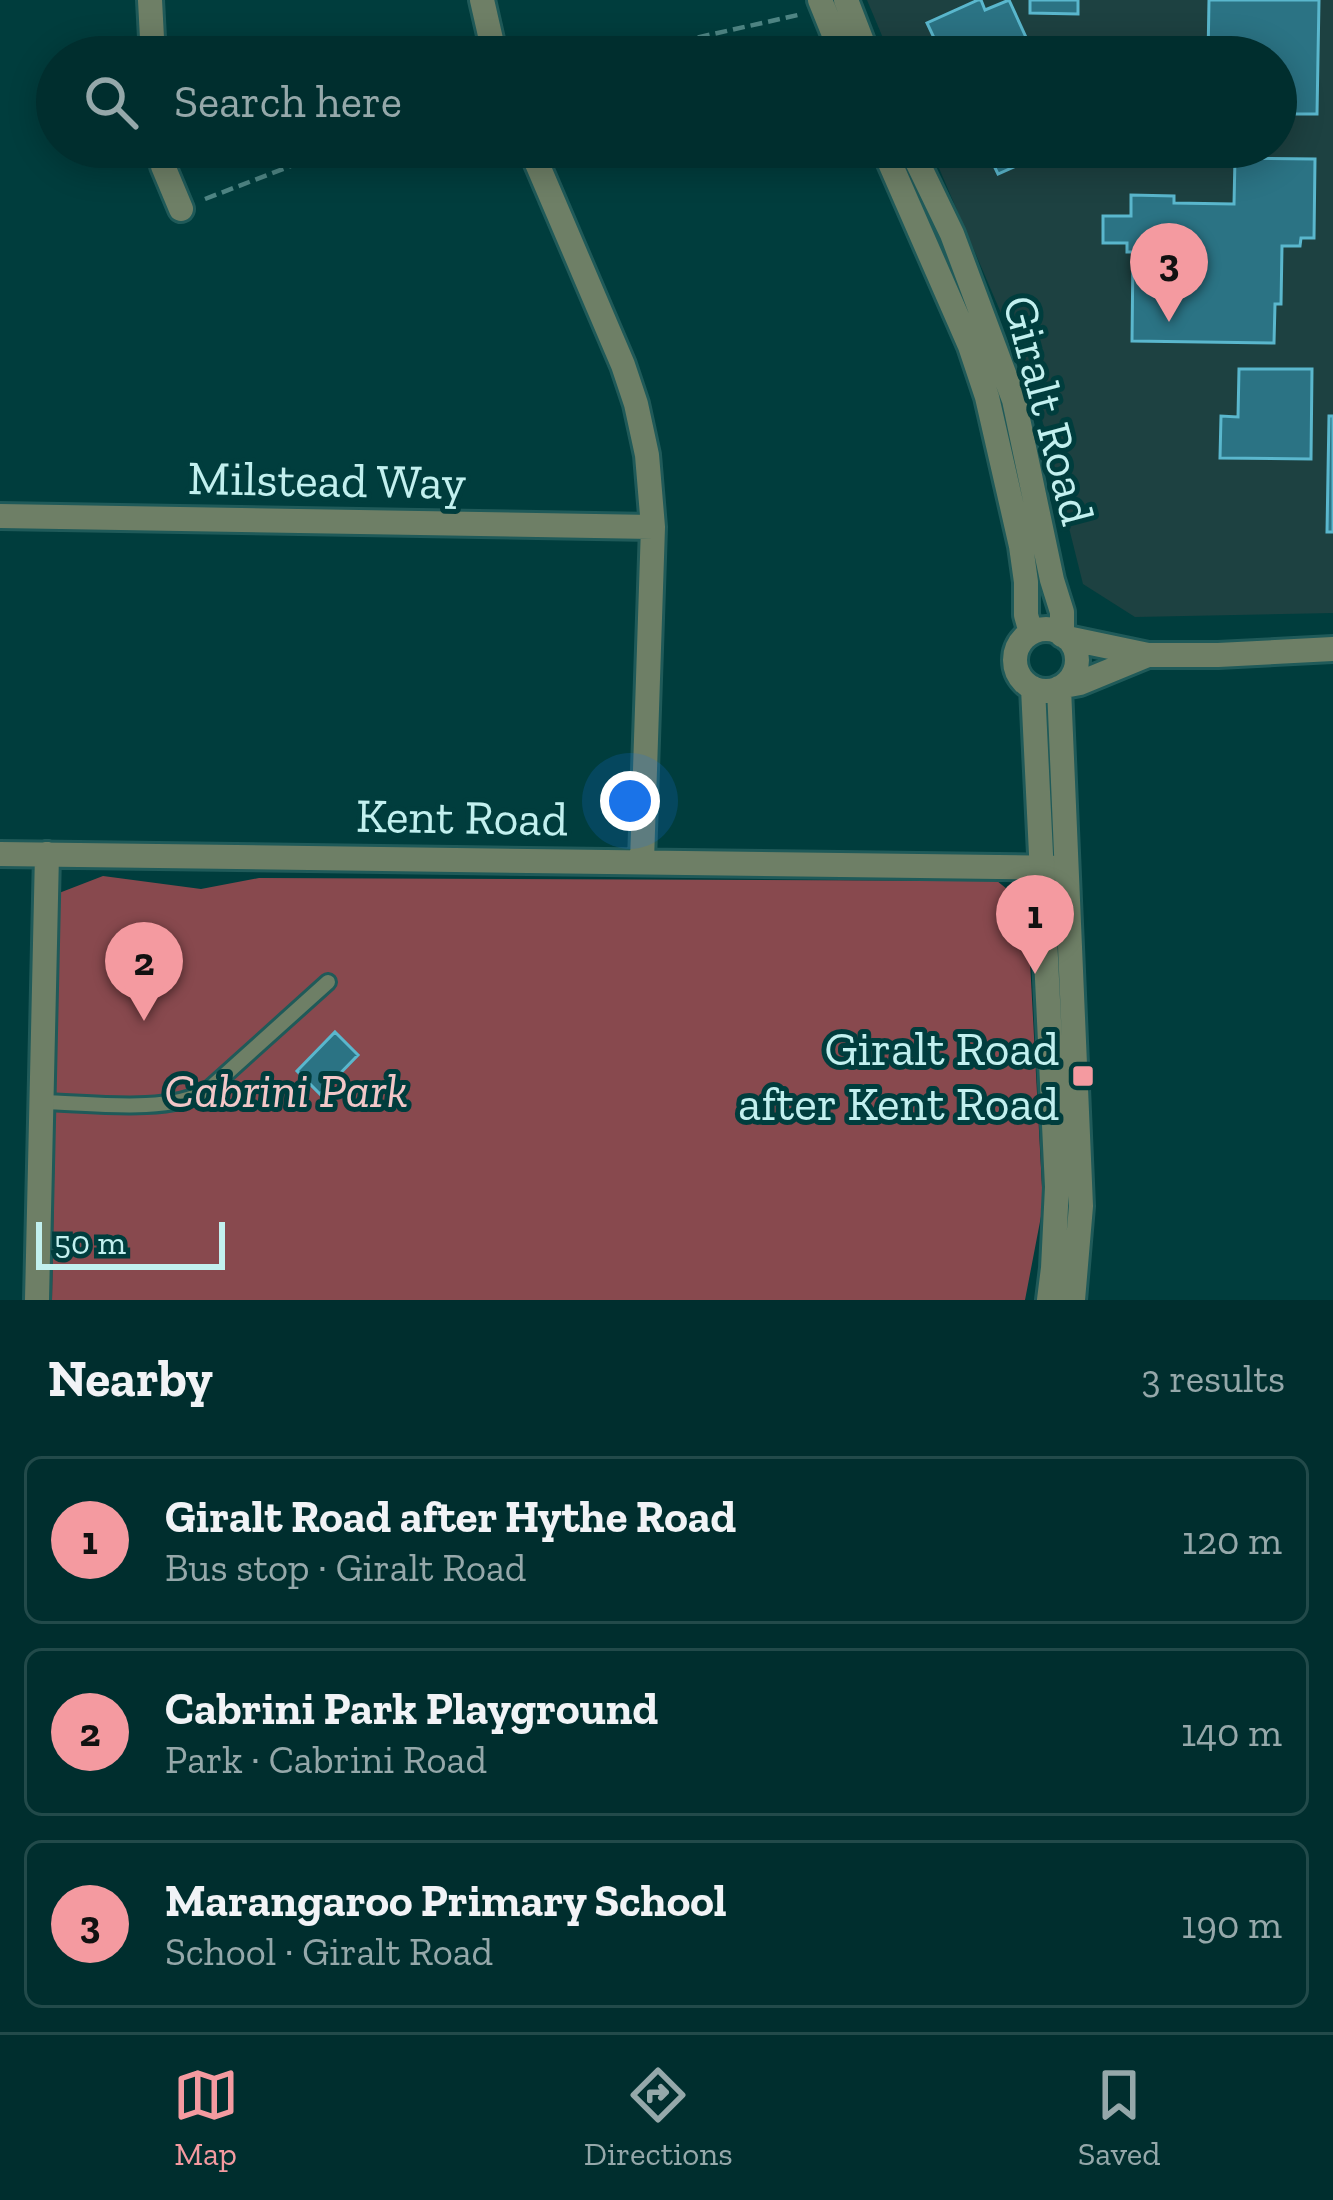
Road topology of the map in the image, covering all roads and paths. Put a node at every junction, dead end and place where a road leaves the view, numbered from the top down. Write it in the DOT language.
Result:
graph roads {
  1 [pos="150,0"];
  2 [pos="482,0"];
  3 [pos="846,0"];
  4 [pos="812,7"];
  5 [pos="153,36"];
  6 [pos="490,36"];
  7 [pos="695,36"];
  8 [pos="830,36"];
  9 [pos="860,36"];
  10 [pos="165,168"];
  11 [pos="285,168"];
  12 [pos="539,168"];
  13 [pos="892,168"];
  14 [pos="920,168"];
  15 [pos="181,208"];
  16 [pos="0,516"];
  17 [pos="653,527"];
  18 [pos="1031,633"];
  19 [pos="1065,636"];
  20 [pos="1333,649"];
  21 [pos="1148,655"];
  22 [pos="1061,687"];
  23 [pos="1033,688"];
  24 [pos="0,854"];
  25 [pos="47,854"];
  26 [pos="642,861"];
  27 [pos="1053,868"];
  28 [pos="328,982"];
  29 [pos="43,1102"];
  30 [pos="37,1300"];
  31 [pos="1049,1300"];
  32 [pos="1073,1300"];
  1 -- 5 [label="street"];
  2 -- 6 [label="street"];
  3 -- 9 [label="street"];
  4 -- 7 [label="path"];
  4 -- 8 [label="street"];
  10 -- 15 [label="street"];
  11 -- 15 [label="path"];
  12 -- 17 [label="street"];
  13 -- 18 [label="street, Giralt Road"];
  14 -- 19 [label="street, Giralt Road"];
  16 -- 17 [label="street, Milstead Way"];
  17 -- 26 [label="street"];
  18 -- 19 [label="street"];
  18 -- 23 [label="street"];
  19 -- 21 [label="street"];
  19 -- 22 [label="street"];
  20 -- 21 [label="street"];
  21 -- 22 [label="street"];
  22 -- 23 [label="street"];
  22 -- 27 [label="street"];
  23 -- 27 [label="street"];
  24 -- 25 [label="street, Kent Road"];
  25 -- 26 [label="street, Kent Road"];
  25 -- 29 [label="street"];
  26 -- 27 [label="street, Kent Road"];
  27 -- 31 [label="street"];
  27 -- 32 [label="street"];
  28 -- 29 [label="lane"];
  29 -- 30 [label="street"];
}
